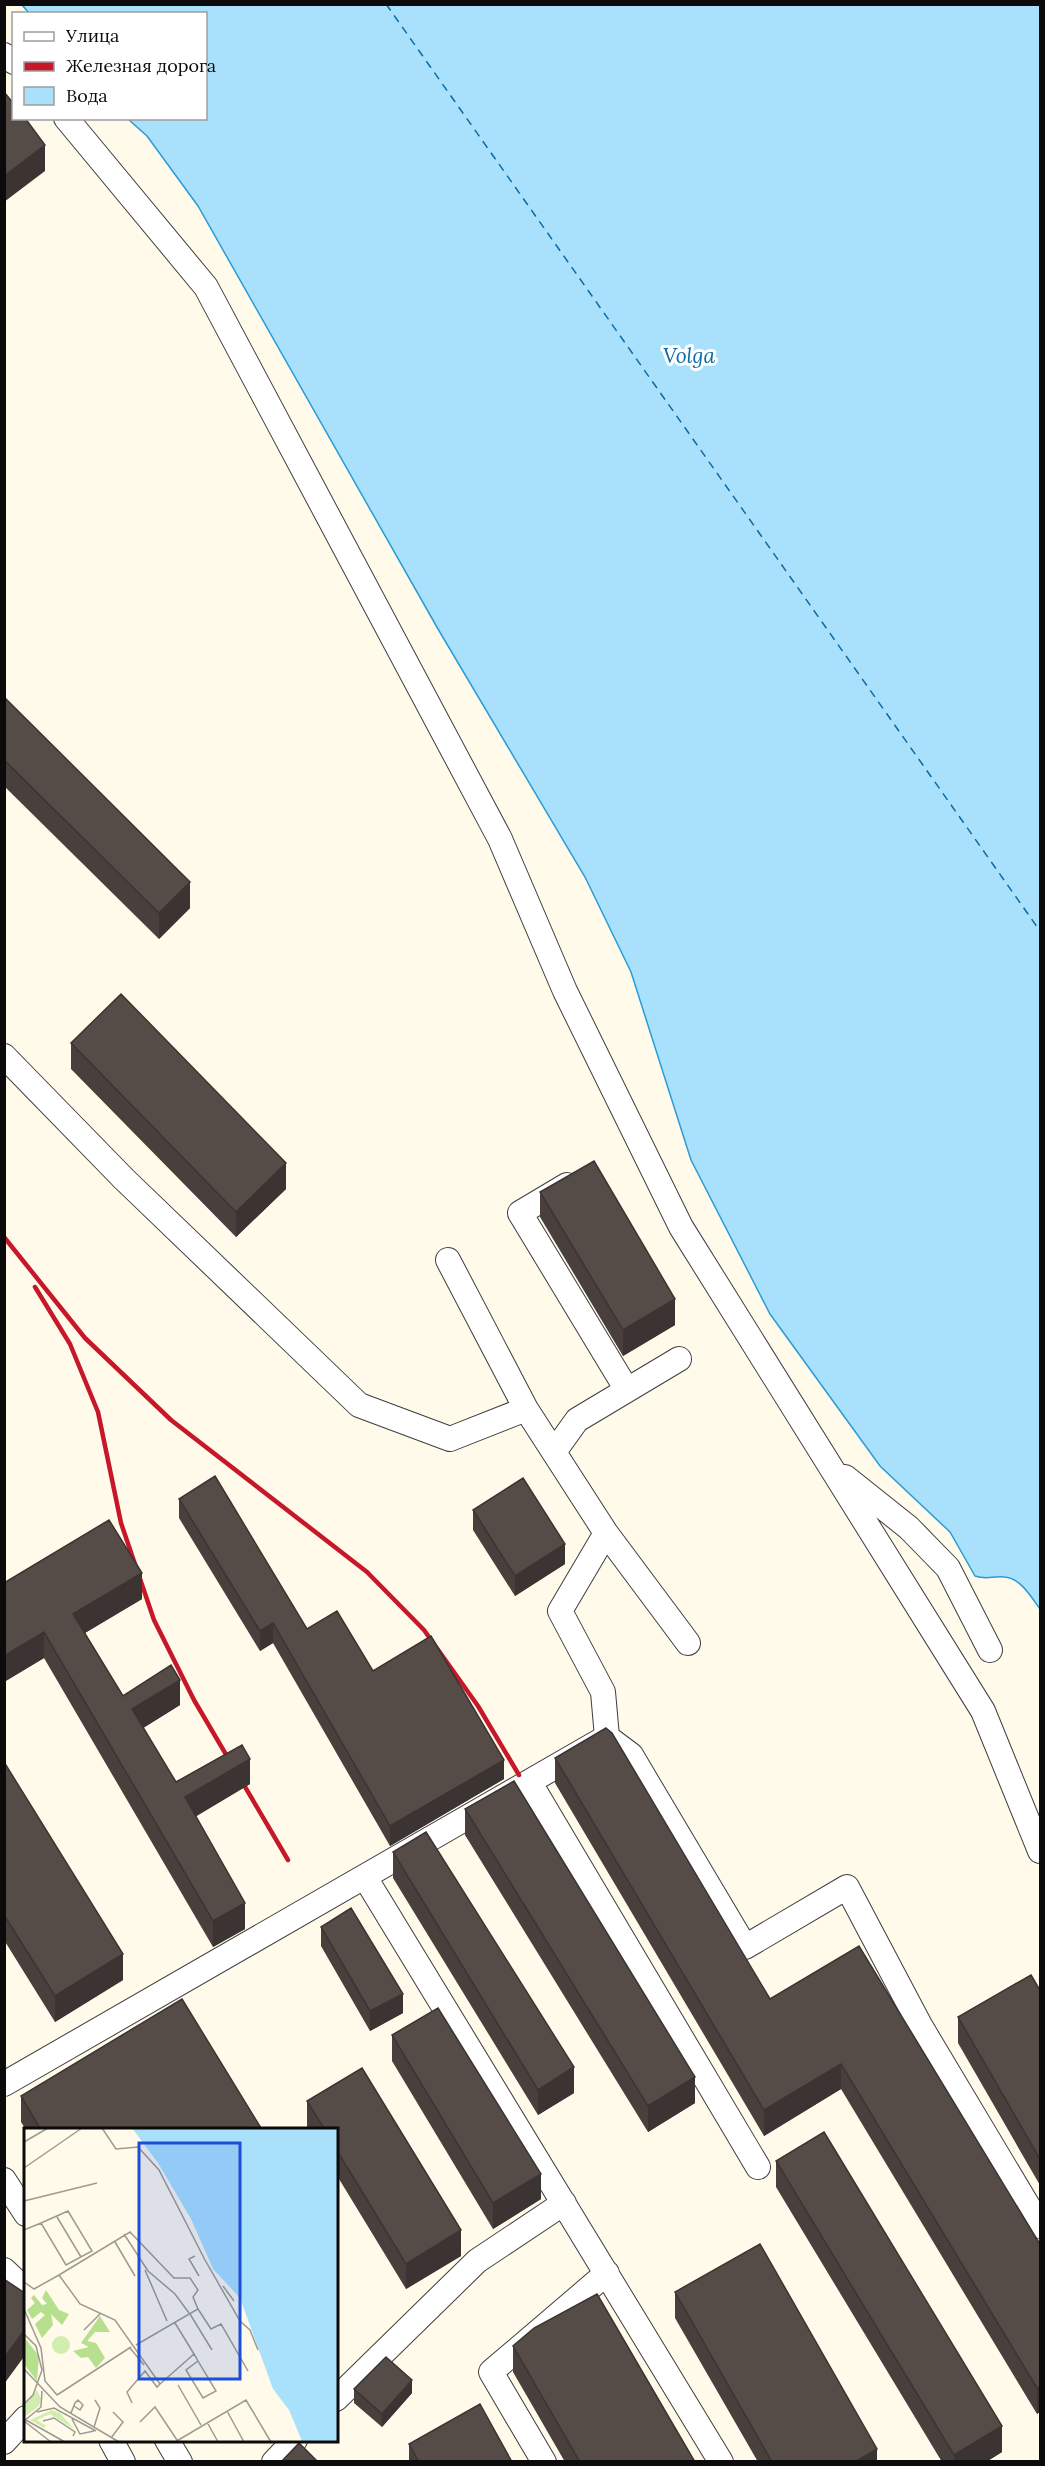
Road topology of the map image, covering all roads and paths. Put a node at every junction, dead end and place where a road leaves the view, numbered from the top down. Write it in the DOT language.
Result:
graph roads {
  1 [pos="68,120"];
  2 [pos="4,1056"];
  3 [pos="582,1176"];
  4 [pos="448,1260"];
  5 [pos="679,1359"];
  6 [pos="627,1390"];
  7 [pos="526,1409"];
  8 [pos="554,1452"];
  9 [pos="831,1466"];
  10 [pos="606,1533"];
  11 [pos="688,1643"];
  12 [pos="990,1650"];
  13 [pos="607,1737"];
  14 [pos="530,1783"];
  15 [pos="1041,1851"];
  16 [pos="366,1879"];
  17 [pos="4,2084"];
  18 [pos="758,2167"];
  19 [pos="4,2180"];
  20 [pos="564,2203"];
  21 [pos="24,2211"];
  22 [pos="1041,2226"];
  23 [pos="4,2270"];
  24 [pos="607,2273"];
  25 [pos="24,2289"];
  26 [pos="338,2397"];
  27 [pos="24,2420"];
  28 [pos="4,2442"];
  29 [pos="112,2442"];
  30 [pos="167,2442"];
  31 [pos="293,2442"];
  32 [pos="123,2462"];
  33 [pos="180,2462"];
  34 [pos="274,2462"];
  35 [pos="544,2462"];
  36 [pos="721,2462"];
  1 -- 9 [label="lane"];
  2 -- 7 [label="lane"];
  3 -- 6 [label="lane"];
  4 -- 7 [label="lane"];
  5 -- 6 [label="lane"];
  6 -- 8 [label="lane"];
  7 -- 8 [label="lane"];
  8 -- 10 [label="lane"];
  9 -- 12 [label="lane"];
  9 -- 15 [label="lane"];
  10 -- 11 [label="lane"];
  10 -- 13 [label="lane"];
  13 -- 14 [label="lane"];
  13 -- 22 [label="lane"];
  14 -- 16 [label="lane"];
  14 -- 18 [label="lane"];
  16 -- 17 [label="lane"];
  16 -- 20 [label="lane"];
  19 -- 21 [label="lane"];
  20 -- 24 [label="lane"];
  20 -- 26 [label="lane"];
  23 -- 25 [label="lane"];
  24 -- 35 [label="lane"];
  24 -- 36 [label="lane"];
  27 -- 28 [label="lane"];
  29 -- 32 [label="lane"];
  30 -- 33 [label="lane"];
  31 -- 34 [label="lane"];
}
